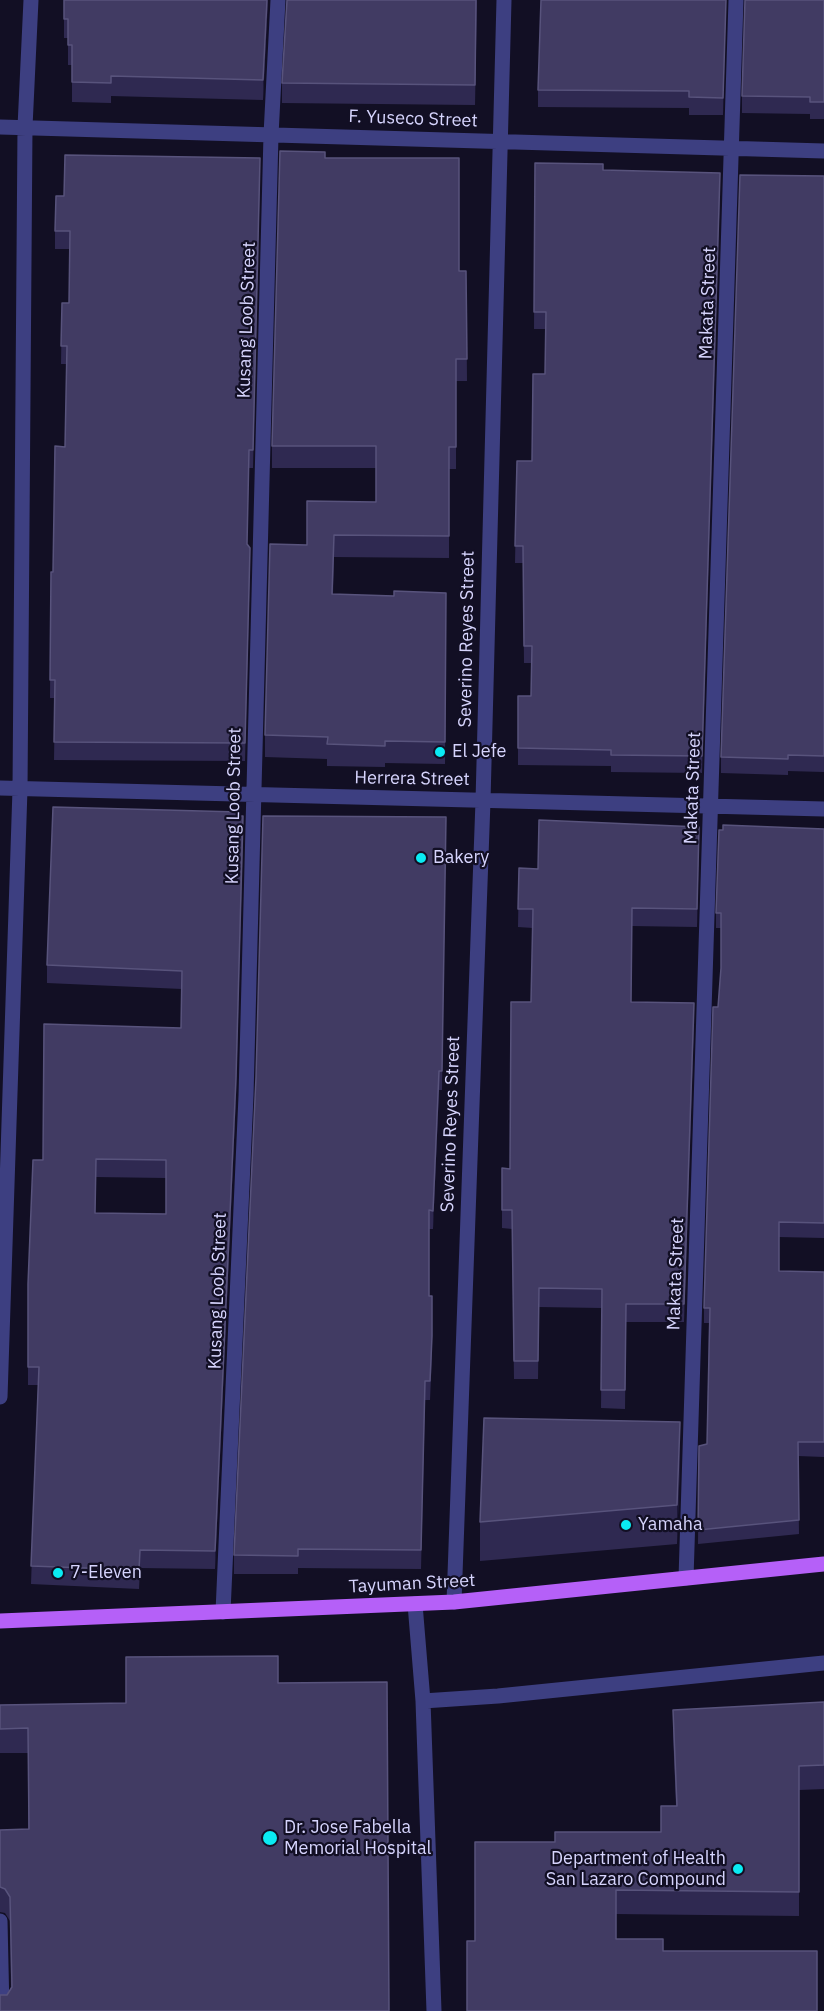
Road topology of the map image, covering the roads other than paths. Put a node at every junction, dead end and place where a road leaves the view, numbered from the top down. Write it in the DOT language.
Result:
graph roads {
  1 [pos="31,0"];
  2 [pos="278,0"];
  3 [pos="504,0"];
  4 [pos="736,0"];
  5 [pos="0,127"];
  6 [pos="25,127"];
  7 [pos="271,135"];
  8 [pos="498,141"];
  9 [pos="733,148"];
  10 [pos="824,151"];
  11 [pos="0,788"];
  12 [pos="20,789"];
  13 [pos="254,795"];
  14 [pos="483,801"];
  15 [pos="712,806"];
  16 [pos="824,809"];
  17 [pos="6,1002"];
  18 [pos="0,1397"];
  19 [pos="824,1564"];
  20 [pos="686,1578"];
  21 [pos="454,1602"];
  22 [pos="415,1604"];
  23 [pos="223,1612"];
  24 [pos="0,1621"];
  25 [pos="824,1663"];
  26 [pos="423,1701"];
  27 [pos="0,1921"];
  28 [pos="2,2011"];
  29 [pos="434,2011"];
  1 -- 6 [label="street"];
  2 -- 7 [label="street, Kusang Loob Street"];
  3 -- 8 [label="street, Severino Reyes Street"];
  4 -- 9 [label="street, Makata Street"];
  5 -- 6 [label="street, F. Yuseco Street"];
  6 -- 7 [label="street, F. Yuseco Street"];
  6 -- 12 [label="street"];
  7 -- 8 [label="street, F. Yuseco Street"];
  7 -- 13 [label="street, Kusang Loob Street"];
  8 -- 9 [label="street, F. Yuseco Street"];
  8 -- 14 [label="street, Severino Reyes Street"];
  9 -- 10 [label="street, F. Yuseco Street"];
  9 -- 15 [label="street, Makata Street"];
  11 -- 12 [label="street, Herrera Street"];
  12 -- 13 [label="street, Herrera Street"];
  12 -- 17 [label="street"];
  13 -- 14 [label="street, Herrera Street"];
  13 -- 23 [label="street, Kusang Loob Street"];
  14 -- 15 [label="street, Herrera Street"];
  14 -- 21 [label="street, Severino Reyes Street"];
  15 -- 16 [label="street, Herrera Street"];
  15 -- 20 [label="street, Makata Street"];
  17 -- 18 [label="street"];
  19 -- 20 [label="main road, Tayuman Street"];
  20 -- 21 [label="main road, Tayuman Street"];
  21 -- 22 [label="main road, Tayuman Street"];
  22 -- 23 [label="main road, Tayuman Street"];
  22 -- 26 [label="street"];
  23 -- 24 [label="main road, Tayuman Street"];
  25 -- 26 [label="street"];
  26 -- 29 [label="street"];
  27 -- 28 [label="street"];
}
